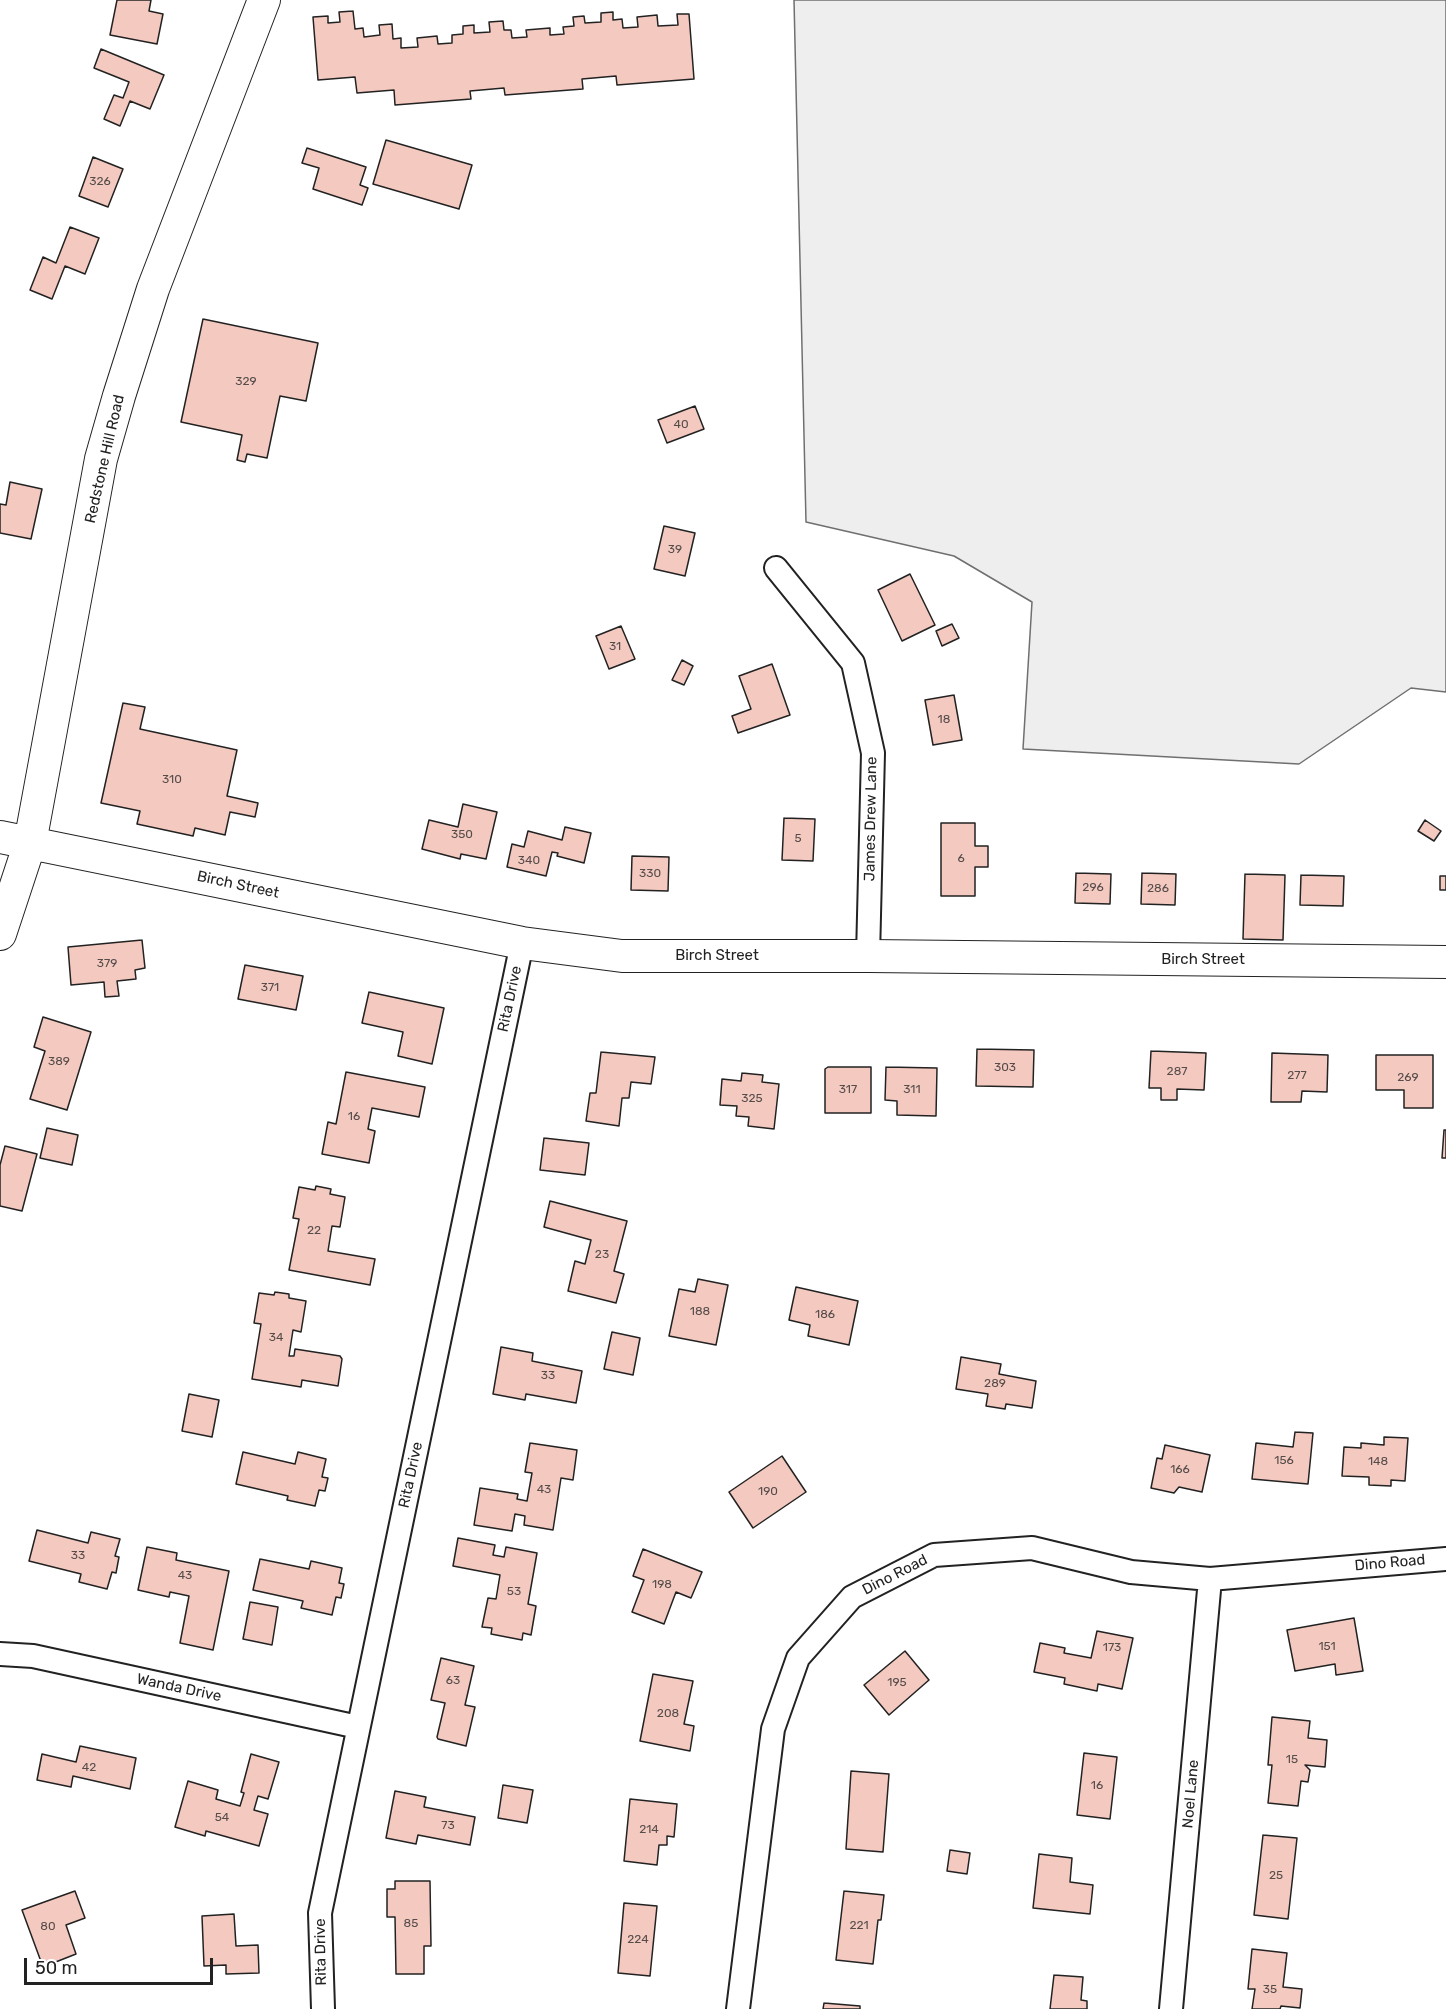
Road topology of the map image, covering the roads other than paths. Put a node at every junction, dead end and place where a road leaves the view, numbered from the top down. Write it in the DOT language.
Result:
graph roads {
  1 [pos="264,0"];
  2 [pos="776,568"];
  3 [pos="0,837"];
  4 [pos="30,843"];
  5 [pos="0,933"];
  6 [pos="522,943"];
  7 [pos="868,956"];
  8 [pos="1446,962"];
  9 [pos="1446,1559"];
  10 [pos="1210,1578"];
  11 [pos="0,1654"];
  12 [pos="358,1726"];
  13 [pos="323,2009"];
  14 [pos="738,2009"];
  15 [pos="1171,2009"];
  1 -- 4 [label="main road, Redstone Hill Road"];
  2 -- 7 [label="street, James Drew Lane"];
  3 -- 4 [label="main road, Birch Street"];
  4 -- 5 [label="main road, Redstone Hill Road"];
  4 -- 6 [label="main road, Birch Street"];
  6 -- 7 [label="main road, Birch Street"];
  6 -- 12 [label="street, Rita Drive"];
  7 -- 8 [label="main road, Birch Street"];
  9 -- 10 [label="street, Dino Road"];
  10 -- 14 [label="street, Dino Road"];
  10 -- 15 [label="street, Noel Lane"];
  11 -- 12 [label="street, Wanda Drive"];
  12 -- 13 [label="street, Rita Drive"];
}
